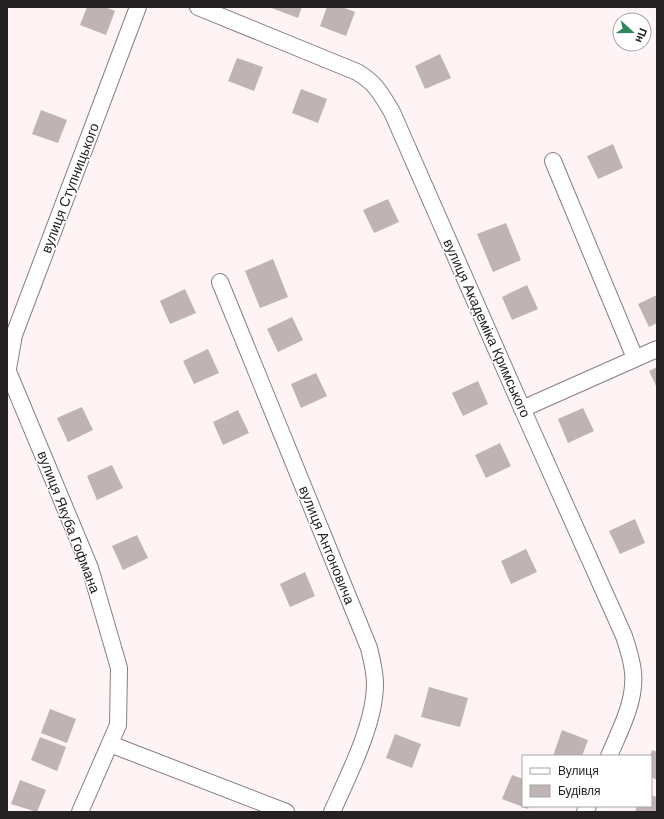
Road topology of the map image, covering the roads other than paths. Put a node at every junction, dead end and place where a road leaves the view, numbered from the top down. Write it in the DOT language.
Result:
graph roads {
  1 [pos="138,7"];
  2 [pos="198,7"];
  3 [pos="553,161"];
  4 [pos="220,282"];
  5 [pos="657,349"];
  6 [pos="635,358"];
  7 [pos="7,371"];
  8 [pos="522,409"];
  9 [pos="110,744"];
  10 [pos="609,755"];
  11 [pos="80,812"];
  12 [pos="286,812"];
  13 [pos="332,812"];
  1 -- 7 [label="street, вулиця Ступницького"];
  2 -- 8 [label="street, вулиця Академіка Кримського"];
  3 -- 6 [label="street"];
  4 -- 13 [label="street, вулиця Антоновича"];
  5 -- 6 [label="street"];
  6 -- 8 [label="street"];
  7 -- 9 [label="street, вулиця Якуба Гофмана"];
  8 -- 10 [label="street, вулиця Академіка Кримського"];
  9 -- 11 [label="street, вулиця Якуба Гофмана"];
  9 -- 12 [label="street"];
}
